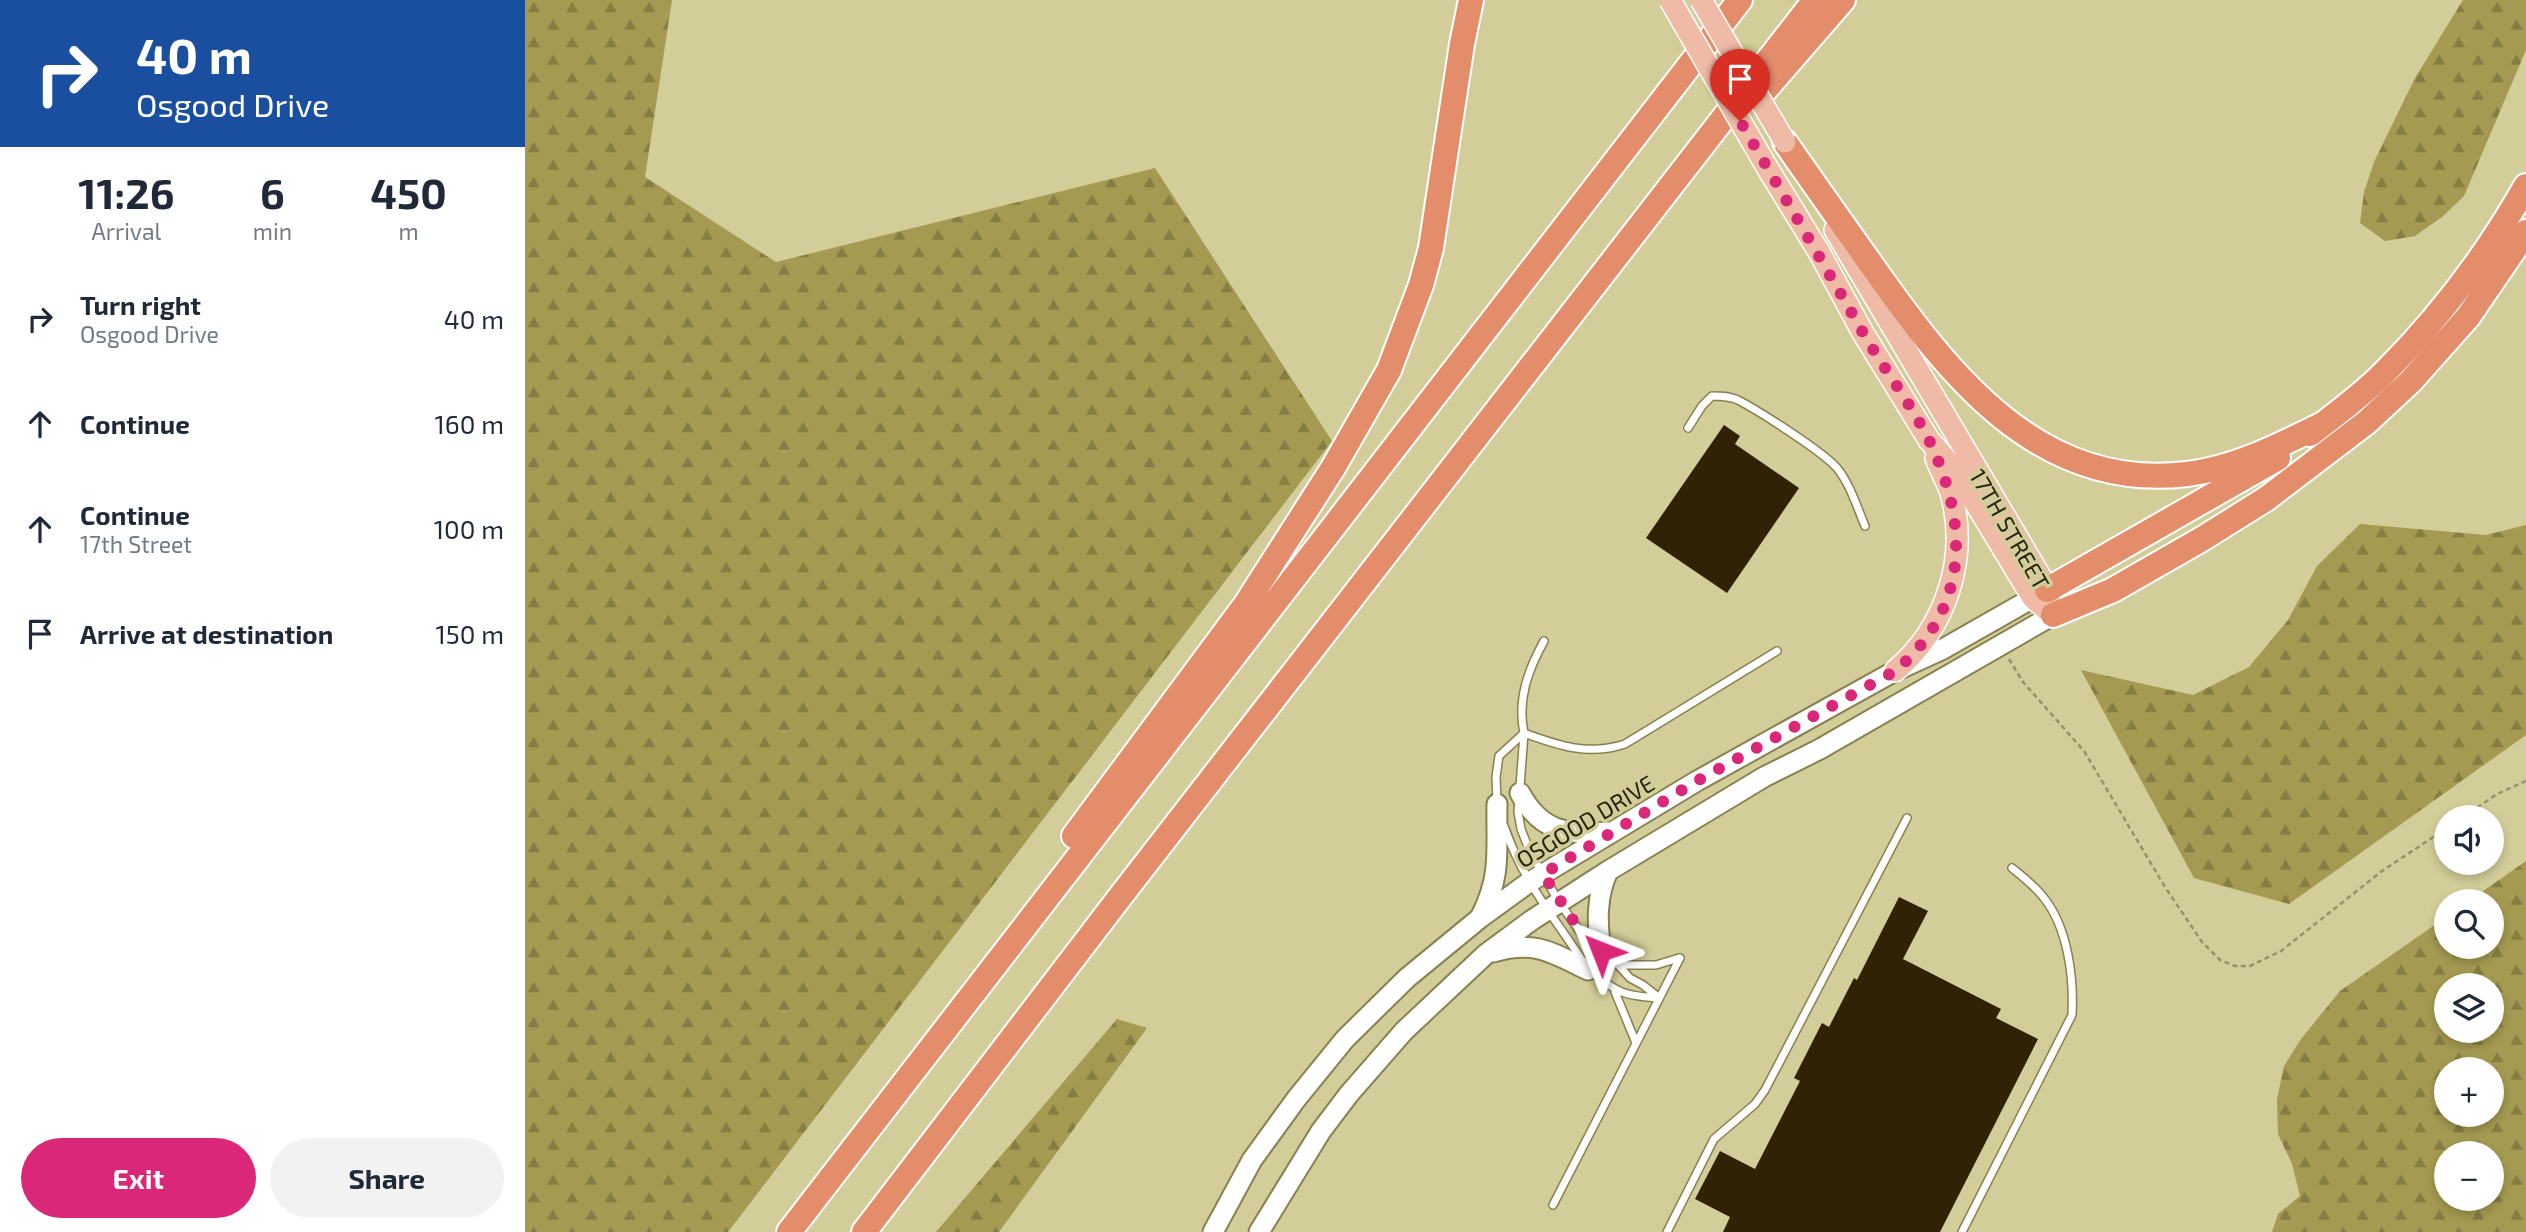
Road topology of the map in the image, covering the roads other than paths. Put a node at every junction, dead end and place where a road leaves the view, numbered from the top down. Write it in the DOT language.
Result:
graph roads {
  1 [pos="1456,0"];
  2 [pos="1471,0"];
  3 [pos="1670,0"];
  4 [pos="1701,0"];
  5 [pos="1740,0"];
  6 [pos="1815,0"];
  7 [pos="1843,0"];
  8 [pos="1785,142"];
  9 [pos="1443,172"];
  10 [pos="2526,186"];
  11 [pos="2526,232"];
  12 [pos="1632,239"];
  13 [pos="2321,425"];
  14 [pos="1688,428"];
  15 [pos="1929,440"];
  16 [pos="1865,526"];
  17 [pos="2040,594"];
  18 [pos="2053,615"];
  19 [pos="1543,641"];
  20 [pos="1777,651"];
  21 [pos="1895,671"];
  22 [pos="1524,733"];
  23 [pos="1520,793"];
  24 [pos="1497,804"];
  25 [pos="1907,818"];
  26 [pos="1615,831"];
  27 [pos="2011,868"];
  28 [pos="1608,871"];
  29 [pos="1536,878"];
  30 [pos="1553,906"];
  31 [pos="1480,918"];
  32 [pos="1601,951"];
  33 [pos="1486,954"];
  34 [pos="1618,965"];
  35 [pos="1588,970"];
  36 [pos="1615,992"];
  37 [pos="1659,998"];
  38 [pos="1636,1043"];
  39 [pos="895,1095"];
  40 [pos="1553,1205"];
  41 [pos="789,1232"];
  42 [pos="864,1232"];
  43 [pos="1213,1232"];
  44 [pos="1259,1232"];
  45 [pos="1667,1232"];
  46 [pos="1962,1232"];
  1 -- 9 [label="highway"];
  2 -- 9 [label="highway"];
  3 -- 15 [label="main road, 17TH STREET, bridge"];
  4 -- 8 [label="main road, 17TH STREET, bridge"];
  5 -- 39 [label="highway"];
  6 -- 12 [label="highway"];
  7 -- 12 [label="highway"];
  8 -- 13 [label="highway"];
  8 -- 17 [label="main road, 17TH STREET"];
  9 -- 39 [label="highway"];
  10 -- 13 [label="highway"];
  11 -- 18 [label="highway"];
  12 -- 42 [label="highway"];
  13 -- 17 [label="highway"];
  14 -- 16 [label="lane"];
  15 -- 17 [label="main road, 17TH STREET"];
  15 -- 21 [label="main road"];
  17 -- 18 [label="main road, 17TH STREET"];
  17 -- 21 [label="main road, OSGOOD DRIVE"];
  18 -- 28 [label="main road"];
  19 -- 22 [label="lane"];
  20 -- 22 [label="lane"];
  21 -- 26 [label="main road, OSGOOD DRIVE"];
  22 -- 23 [label="lane"];
  22 -- 24 [label="lane"];
  23 -- 26 [label="main road"];
  23 -- 29 [label="lane"];
  24 -- 29 [label="lane"];
  24 -- 31 [label="main road"];
  25 -- 45 [label="lane"];
  26 -- 29 [label="main road, OSGOOD DRIVE"];
  27 -- 46 [label="lane"];
  28 -- 30 [label="main road"];
  28 -- 32 [label="main road"];
  29 -- 30 [label="lane"];
  29 -- 30 [label="lane"];
  29 -- 31 [label="main road, OSGOOD DRIVE"];
  30 -- 32 [label="lane"];
  30 -- 33 [label="main road"];
  30 -- 35 [label="lane"];
  31 -- 43 [label="main road, OSGOOD DRIVE"];
  32 -- 34 [label="lane"];
  33 -- 35 [label="main road"];
  33 -- 44 [label="main road"];
  34 -- 37 [label="lane"];
  34 -- 37 [label="lane"];
  35 -- 36 [label="lane"];
  36 -- 37 [label="lane"];
  36 -- 38 [label="lane"];
  37 -- 38 [label="lane"];
  38 -- 40 [label="lane"];
  39 -- 41 [label="highway"];
}
